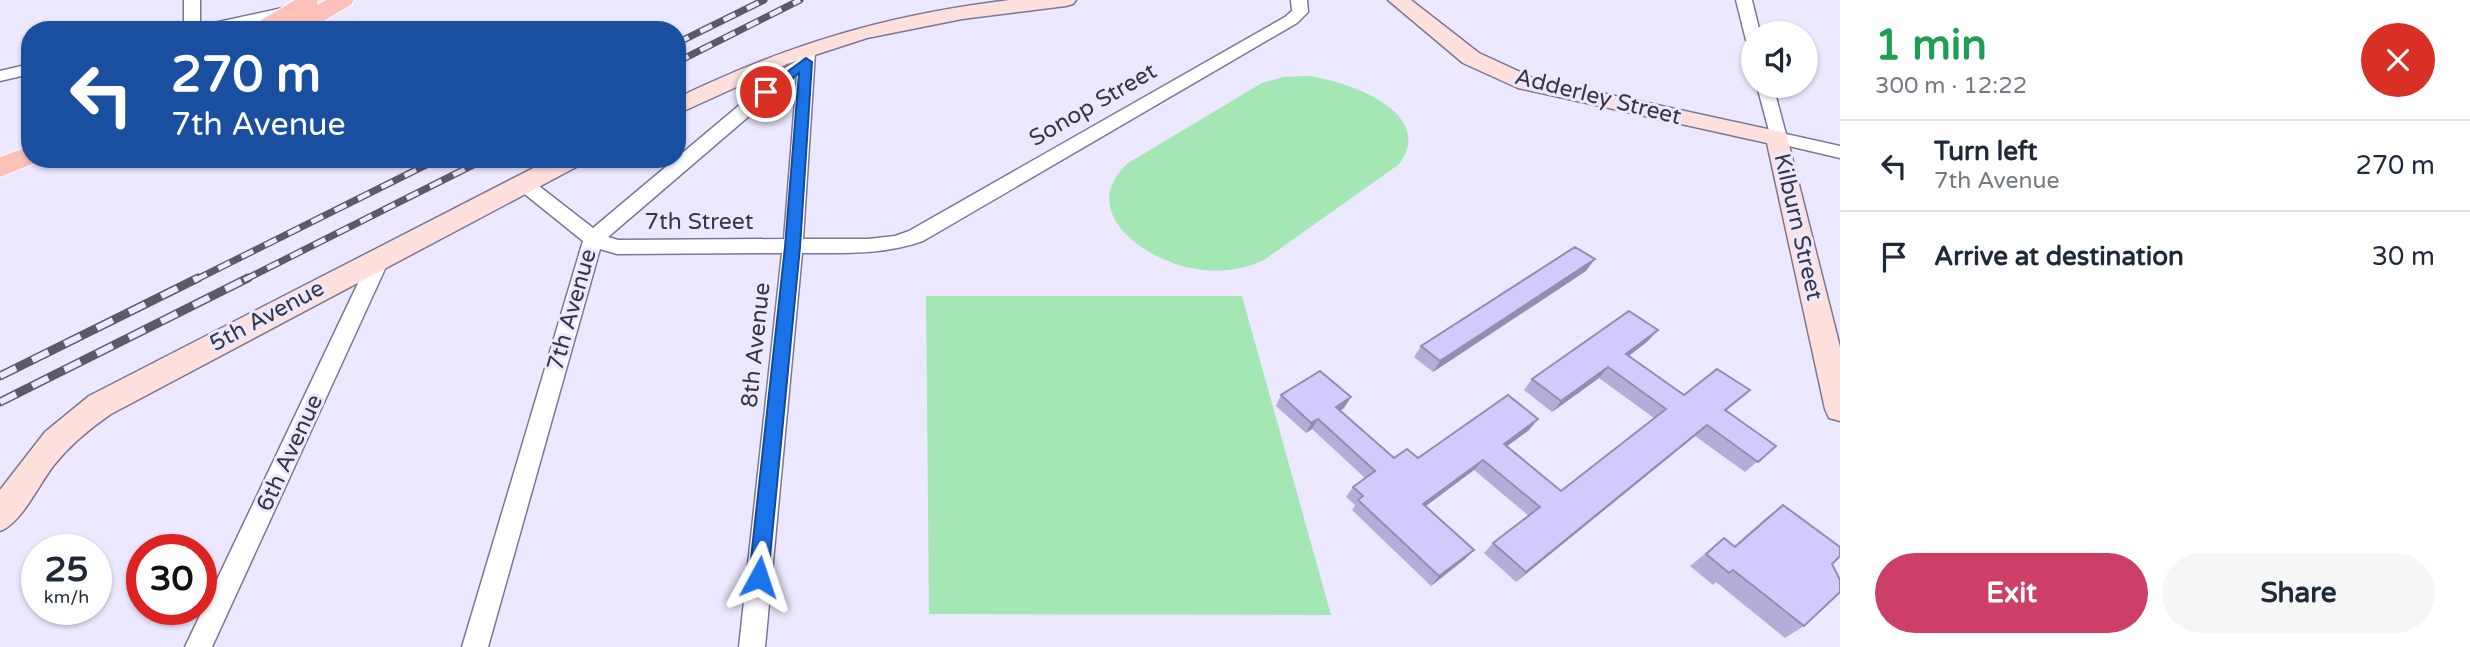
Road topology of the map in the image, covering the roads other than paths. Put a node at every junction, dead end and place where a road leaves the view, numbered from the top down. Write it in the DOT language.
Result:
graph roads {
  1 [pos="192,0"];
  2 [pos="1066,0"];
  3 [pos="1299,0"];
  4 [pos="1398,0"];
  5 [pos="1744,0"];
  6 [pos="340,2"];
  7 [pos="295,10"];
  8 [pos="192,21"];
  9 [pos="265,21"];
  10 [pos="1749,21"];
  11 [pos="807,55"];
  12 [pos="21,71"];
  13 [pos="0,76"];
  14 [pos="1768,98"];
  15 [pos="686,103"];
  16 [pos="1778,138"];
  17 [pos="1840,152"];
  18 [pos="21,159"];
  19 [pos="686,160"];
  20 [pos="0,168"];
  21 [pos="553,168"];
  22 [pos="677,168"];
  23 [pos="523,183"];
  24 [pos="593,239"];
  25 [pos="896,243"];
  26 [pos="793,247"];
  27 [pos="380,258"];
  28 [pos="1840,409"];
  29 [pos="0,517"];
  30 [pos="198,647"];
  31 [pos="475,647"];
  32 [pos="752,647"];
  1 -- 8 [label="street"];
  2 -- 11 [label="street"];
  3 -- 25 [label="street, Sonop Street"];
  4 -- 16 [label="street, Adderley Street"];
  5 -- 10 [label="street"];
  6 -- 7 [label="main road"];
  7 -- 9 [label="main road"];
  11 -- 15 [label="street"];
  11 -- 19 [label="street, 7th Avenue"];
  11 -- 26 [label="street, 8th Avenue"];
  12 -- 13 [label="street"];
  14 -- 16 [label="street, Kilburn Street"];
  16 -- 17 [label="street"];
  16 -- 28 [label="street, Kilburn Street"];
  18 -- 20 [label="main road"];
  21 -- 23 [label="street, 5th Avenue"];
  22 -- 24 [label="street, 7th Avenue"];
  23 -- 24 [label="street, 7th Street"];
  23 -- 27 [label="street, 5th Avenue"];
  24 -- 26 [label="street, 7th Street"];
  24 -- 31 [label="street, 7th Avenue"];
  25 -- 26 [label="street, 7th Street"];
  26 -- 32 [label="street, 8th Avenue"];
  27 -- 29 [label="street, 5th Avenue"];
  27 -- 30 [label="street, 6th Avenue"];
}
